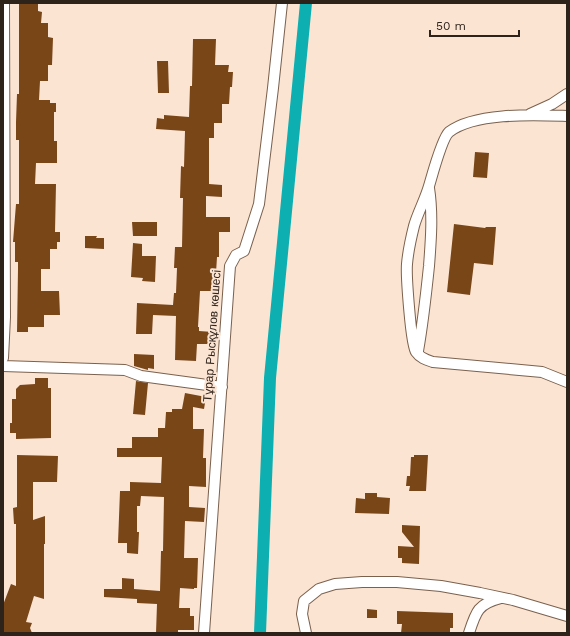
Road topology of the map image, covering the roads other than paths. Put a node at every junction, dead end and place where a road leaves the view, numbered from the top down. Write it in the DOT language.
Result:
graph roads {
  1 [pos="4,3"];
  2 [pos="282,3"];
  3 [pos="567,94"];
  4 [pos="526,116"];
  5 [pos="567,116"];
  6 [pos="429,187"];
  7 [pos="4,317"];
  8 [pos="418,353"];
  9 [pos="3,358"];
  10 [pos="3,366"];
  11 [pos="567,382"];
  12 [pos="222,387"];
  13 [pos="502,598"];
  14 [pos="567,616"];
  15 [pos="204,633"];
  16 [pos="306,633"];
  17 [pos="468,633"];
  1 -- 7 [label="street"];
  2 -- 12 [label="street, Тұрар Рысқұлов көшесі"];
  3 -- 4 [label="street"];
  4 -- 5 [label="street"];
  4 -- 6 [label="street"];
  6 -- 8 [label="street"];
  6 -- 8 [label="street"];
  7 -- 9 [label="street"];
  8 -- 11 [label="street"];
  10 -- 12 [label="street"];
  12 -- 15 [label="street, Тұрар Рысқұлов көшесі"];
  13 -- 14 [label="street"];
  13 -- 16 [label="street"];
  13 -- 17 [label="street"];
}
